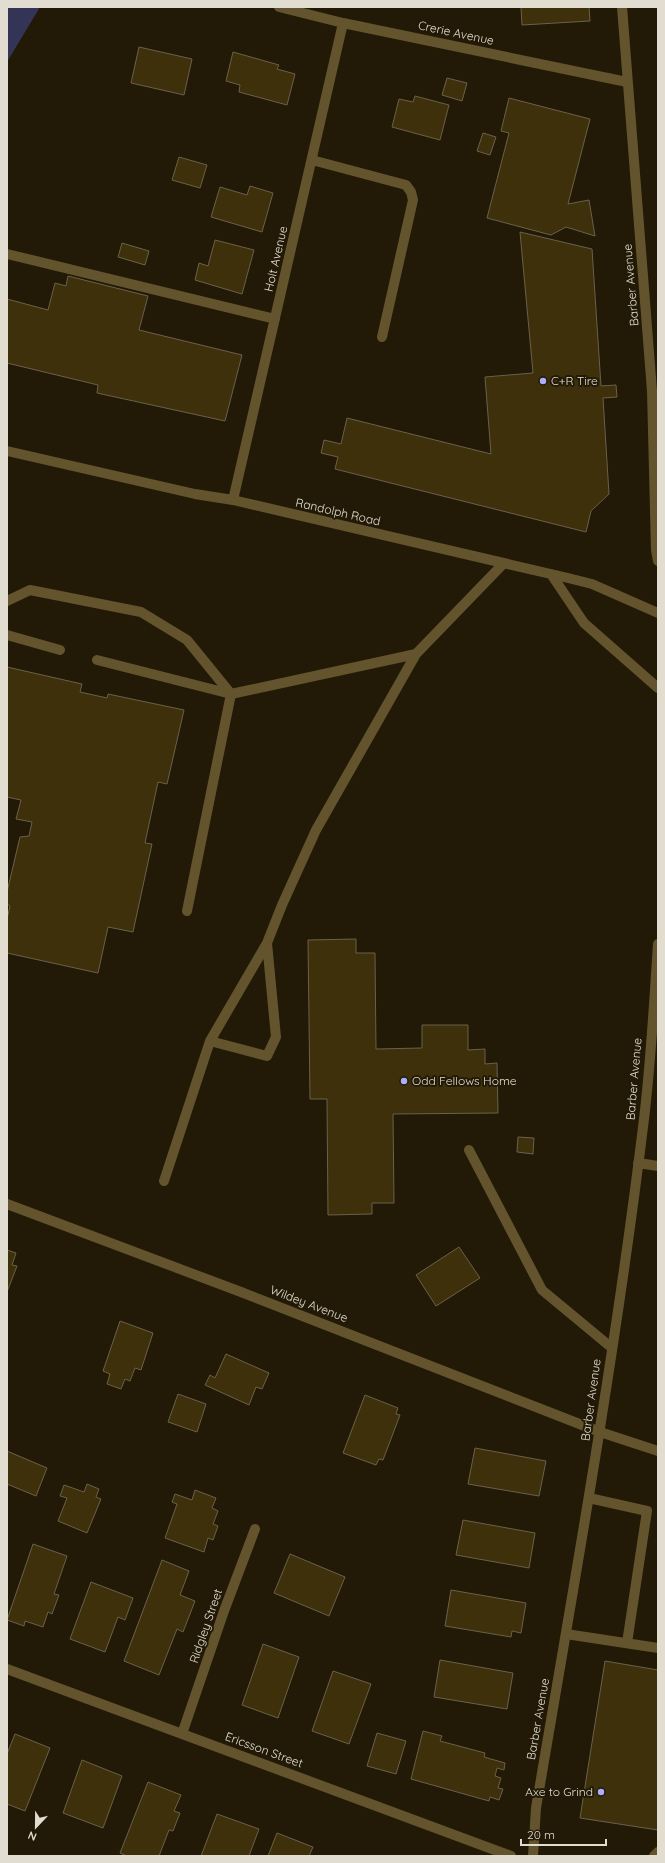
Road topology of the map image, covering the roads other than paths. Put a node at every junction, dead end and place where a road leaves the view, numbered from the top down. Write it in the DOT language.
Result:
graph roads {
  1 [pos="280,7"];
  2 [pos="622,7"];
  3 [pos="343,23"];
  4 [pos="627,82"];
  5 [pos="312,160"];
  6 [pos="7,254"];
  7 [pos="275,319"];
  8 [pos="382,336"];
  9 [pos="7,452"];
  10 [pos="233,500"];
  11 [pos="658,561"];
  12 [pos="504,563"];
  13 [pos="551,574"];
  14 [pos="7,601"];
  15 [pos="658,613"];
  16 [pos="7,635"];
  17 [pos="60,650"];
  18 [pos="416,654"];
  19 [pos="97,660"];
  20 [pos="658,688"];
  21 [pos="231,694"];
  22 [pos="187,911"];
  23 [pos="267,943"];
  24 [pos="658,944"];
  25 [pos="210,1041"];
  26 [pos="469,1150"];
  27 [pos="638,1163"];
  28 [pos="658,1166"];
  29 [pos="164,1181"];
  30 [pos="7,1204"];
  31 [pos="612,1348"];
  32 [pos="600,1432"];
  33 [pos="658,1451"];
  34 [pos="589,1498"];
  35 [pos="255,1529"];
  36 [pos="566,1634"];
  37 [pos="627,1644"];
  38 [pos="658,1648"];
  39 [pos="7,1669"];
  40 [pos="182,1734"];
  41 [pos="658,1852"];
  42 [pos="511,1856"];
  43 [pos="532,1856"];
  44 [pos="654,1856"];
  1 -- 3 [label="street, Crerie Avenue"];
  2 -- 4 [label="street, Barber Avenue"];
  3 -- 4 [label="street, Crerie Avenue"];
  3 -- 5 [label="street, Holt Avenue"];
  4 -- 11 [label="street, Barber Avenue"];
  5 -- 7 [label="street, Holt Avenue"];
  5 -- 8 [label="street"];
  6 -- 7 [label="street"];
  7 -- 10 [label="street, Holt Avenue"];
  9 -- 10 [label="street, Randolph Road"];
  10 -- 12 [label="street, Randolph Road"];
  12 -- 13 [label="street, Randolph Road"];
  12 -- 18 [label="street"];
  13 -- 15 [label="street, Randolph Road"];
  13 -- 20 [label="street"];
  14 -- 21 [label="street"];
  16 -- 17 [label="street"];
  18 -- 21 [label="street"];
  18 -- 23 [label="street"];
  19 -- 21 [label="street"];
  21 -- 22 [label="street"];
  23 -- 25 [label="street"];
  23 -- 25 [label="street"];
  24 -- 27 [label="street, Barber Avenue"];
  25 -- 29 [label="street"];
  26 -- 31 [label="street"];
  27 -- 28 [label="street"];
  27 -- 31 [label="street, Barber Avenue"];
  30 -- 32 [label="street, Wildey Avenue"];
  31 -- 32 [label="street, Barber Avenue"];
  32 -- 33 [label="street, Wildey Avenue"];
  32 -- 34 [label="street, Barber Avenue"];
  34 -- 36 [label="street, Barber Avenue"];
  34 -- 37 [label="street"];
  35 -- 40 [label="street, Ridgley Street"];
  36 -- 37 [label="street"];
  36 -- 43 [label="street, Barber Avenue"];
  37 -- 38 [label="street"];
  39 -- 40 [label="street, Ericsson Street"];
  40 -- 42 [label="street, Ericsson Street"];
  41 -- 44 [label="street"];
}
